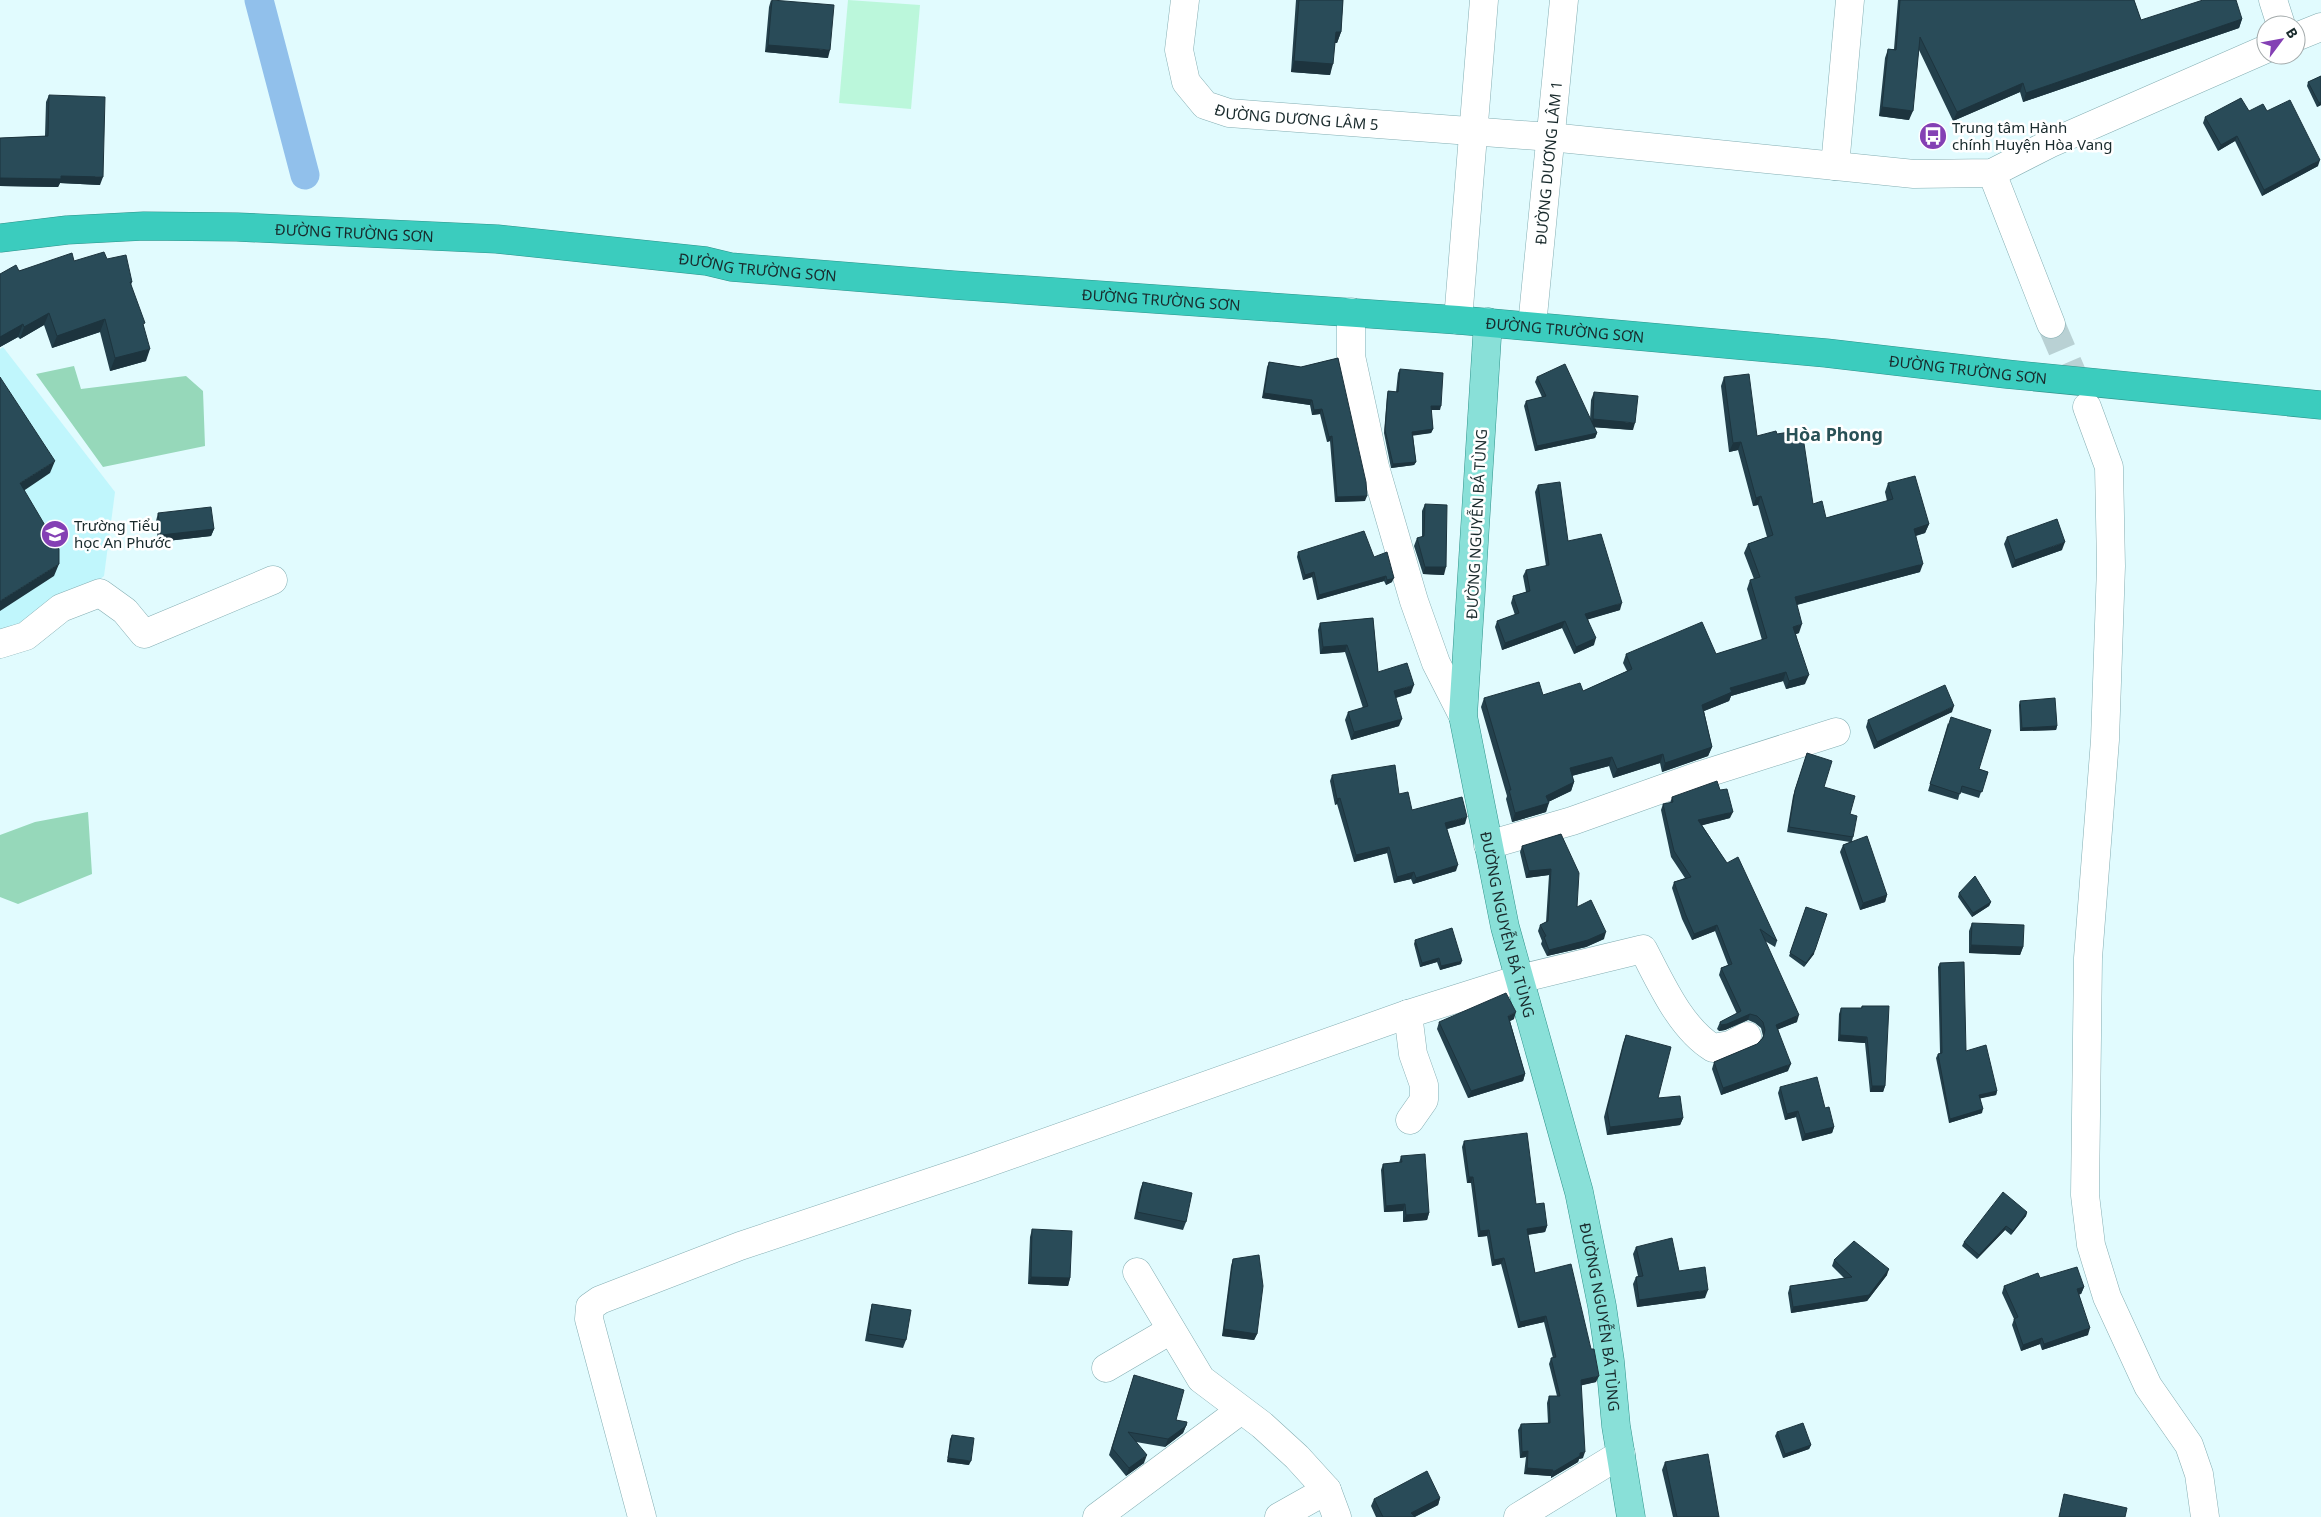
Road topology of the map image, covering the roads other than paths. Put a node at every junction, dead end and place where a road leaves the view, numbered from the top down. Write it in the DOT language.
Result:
graph roads {
  1 [pos="1185,0"];
  2 [pos="1484,0"];
  3 [pos="1564,0"];
  4 [pos="1850,0"];
  5 [pos="2272,0"];
  6 [pos="2277,15"];
  7 [pos="2321,27"];
  8 [pos="2306,33"];
  9 [pos="2256,53"];
  10 [pos="1471,133"];
  11 [pos="1550,137"];
  12 [pos="1835,166"];
  13 [pos="1992,172"];
  14 [pos="0,238"];
  15 [pos="1351,312"];
  16 [pos="1458,320"];
  17 [pos="1488,322"];
  18 [pos="2051,324"];
  19 [pos="1532,326"];
  20 [pos="2321,405"];
  21 [pos="2087,407"];
  22 [pos="274,580"];
  23 [pos="0,644"];
  24 [pos="1462,716"];
  25 [pos="1836,732"];
  26 [pos="1488,845"];
  27 [pos="1519,979"];
  28 [pos="1408,1014"];
  29 [pos="1747,1036"];
  30 [pos="1410,1120"];
  31 [pos="1137,1272"];
  32 [pos="1171,1330"];
  33 [pos="1106,1368"];
  34 [pos="1241,1410"];
  35 [pos="1621,1454"];
  36 [pos="1327,1490"];
  37 [pos="642,1517"];
  38 [pos="1097,1517"];
  39 [pos="1279,1517"];
  40 [pos="1338,1517"];
  41 [pos="1518,1517"];
  42 [pos="1631,1517"];
  43 [pos="2205,1517"];
  1 -- 10 [label="street, ĐƯỜNG DƯƠNG LÂM 5"];
  2 -- 10 [label="street"];
  3 -- 11 [label="street, ĐƯỜNG DƯƠNG LÂM 1"];
  4 -- 12 [label="street"];
  5 -- 6 [label="street"];
  7 -- 8 [label="street"];
  9 -- 13 [label="street"];
  10 -- 11 [label="street, ĐƯỜNG DƯƠNG LÂM 5"];
  10 -- 16 [label="street"];
  11 -- 12 [label="street, ĐƯỜNG DƯƠNG LÂM 5"];
  11 -- 19 [label="street, ĐƯỜNG DƯƠNG LÂM 1"];
  12 -- 13 [label="street, ĐƯỜNG DƯƠNG LÂM 5"];
  13 -- 18 [label="street"];
  14 -- 15 [label="highway, ĐƯỜNG TRƯỜNG SƠN"];
  15 -- 16 [label="highway, ĐƯỜNG TRƯỜNG SƠN"];
  15 -- 24 [label="street"];
  16 -- 17 [label="highway, ĐƯỜNG TRƯỜNG SƠN"];
  17 -- 19 [label="highway, ĐƯỜNG TRƯỜNG SƠN"];
  17 -- 24 [label="main road, ĐƯỜNG NGUYỄN BÁ TÙNG"];
  19 -- 20 [label="highway, ĐƯỜNG TRƯỜNG SƠN"];
  21 -- 43 [label="street"];
  22 -- 23 [label="street"];
  24 -- 26 [label="main road, ĐƯỜNG NGUYỄN BÁ TÙNG"];
  25 -- 26 [label="street"];
  26 -- 27 [label="main road, ĐƯỜNG NGUYỄN BÁ TÙNG"];
  27 -- 28 [label="street"];
  27 -- 29 [label="street"];
  27 -- 35 [label="main road, ĐƯỜNG NGUYỄN BÁ TÙNG"];
  28 -- 30 [label="street"];
  28 -- 37 [label="street"];
  31 -- 32 [label="street"];
  32 -- 33 [label="street"];
  32 -- 34 [label="street"];
  34 -- 36 [label="street"];
  34 -- 38 [label="street"];
  35 -- 41 [label="street"];
  35 -- 42 [label="main road, ĐƯỜNG NGUYỄN BÁ TÙNG"];
  36 -- 39 [label="street"];
  36 -- 40 [label="street"];
}
